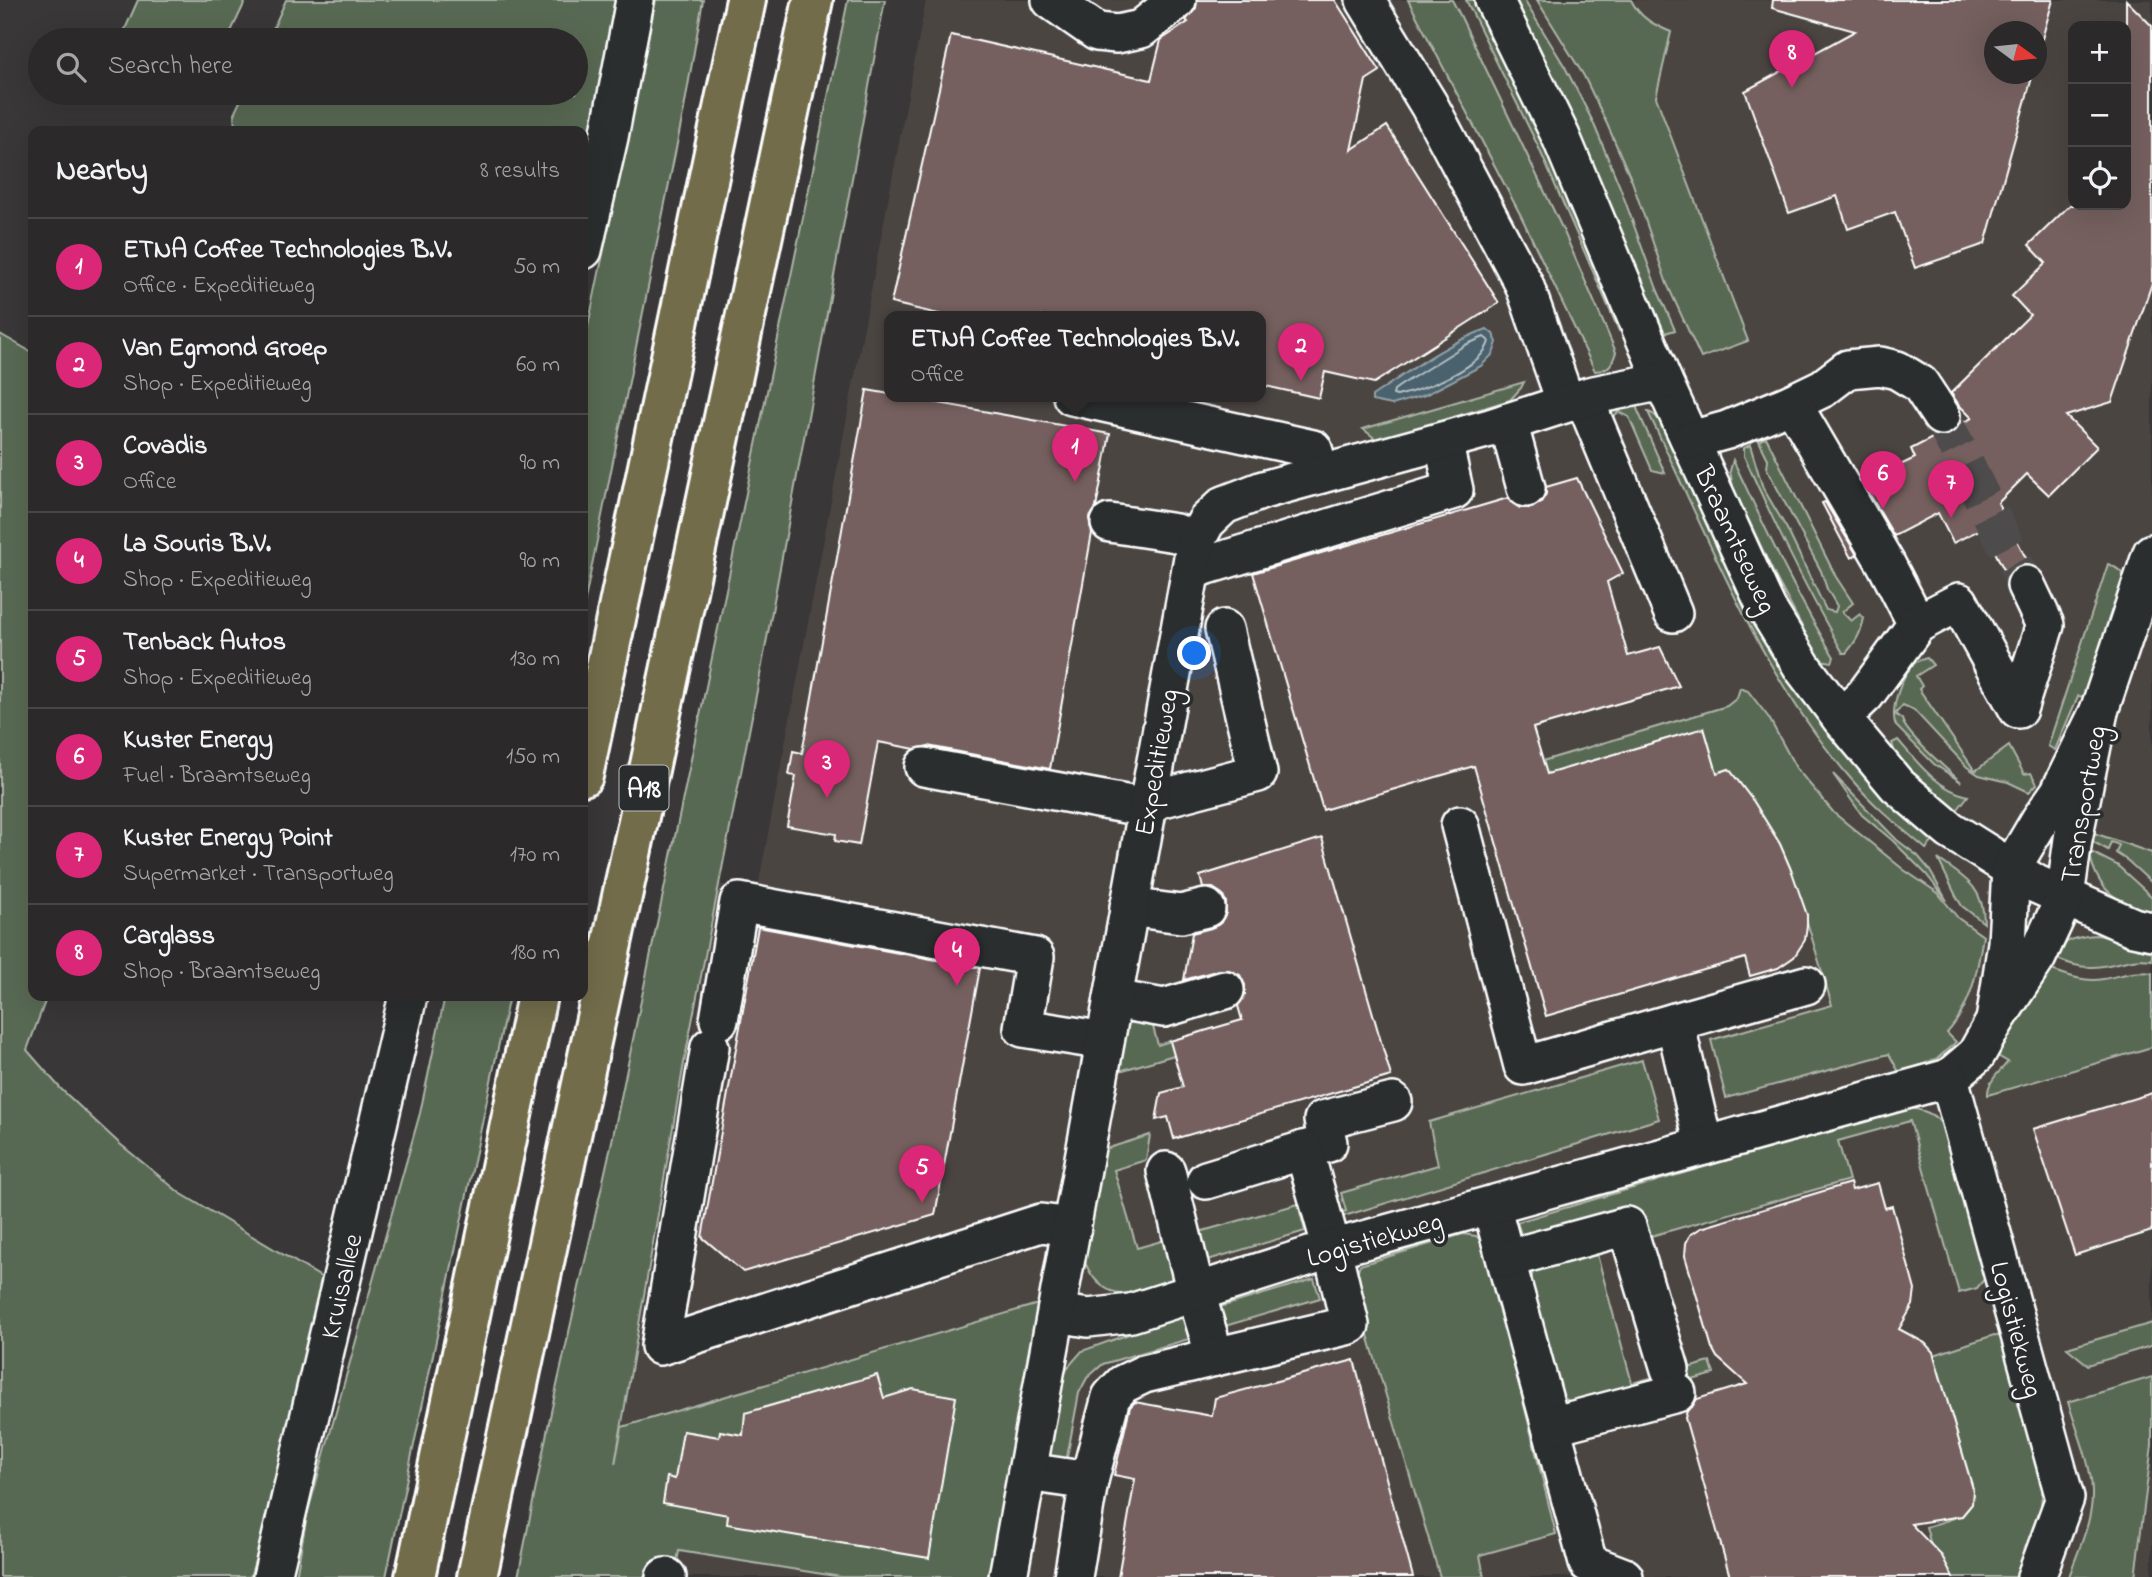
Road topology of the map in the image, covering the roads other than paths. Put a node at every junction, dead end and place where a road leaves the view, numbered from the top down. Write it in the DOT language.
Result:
graph roads {
  1 [pos="635,0"];
  2 [pos="746,0"];
  3 [pos="813,0"];
  4 [pos="1051,0"];
  5 [pos="1177,0"];
  6 [pos="1365,0"];
  7 [pos="1494,0"];
  8 [pos="588,228"];
  9 [pos="1662,381"];
  10 [pos="1575,400"];
  11 [pos="1099,402"];
  12 [pos="1792,403"];
  13 [pos="1941,416"];
  14 [pos="1508,422"];
  15 [pos="1691,440"];
  16 [pos="1443,441"];
  17 [pos="1321,474"];
  18 [pos="1526,488"];
  19 [pos="1110,523"];
  20 [pos="2152,553"];
  21 [pos="1193,555"];
  22 [pos="2026,585"];
  23 [pos="1672,613"];
  24 [pos="1917,624"];
  25 [pos="1224,629"];
  26 [pos="2099,711"];
  27 [pos="1841,718"];
  28 [pos="588,752"];
  29 [pos="924,767"];
  30 [pos="1147,805"];
  31 [pos="1460,825"];
  32 [pos="2011,869"];
  33 [pos="2066,897"];
  34 [pos="1129,907"];
  35 [pos="1206,908"];
  36 [pos="2152,931"];
  37 [pos="1806,985"];
  38 [pos="1226,990"];
  39 [pos="1113,999"];
  40 [pos="407,1001"];
  41 [pos="536,1001"];
  42 [pos="1995,1021"];
  43 [pos="1675,1022"];
  44 [pos="1105,1041"];
  45 [pos="1949,1078"];
  46 [pos="1393,1102"];
  47 [pos="1703,1146"];
  48 [pos="1304,1150"];
  49 [pos="1166,1171"];
  50 [pos="1206,1180"];
  51 [pos="1491,1205"];
  52 [pos="1072,1227"];
  53 [pos="1332,1249"];
  54 [pos="1506,1259"];
  55 [pos="1196,1293"];
  56 [pos="1057,1313"];
  57 [pos="1215,1357"];
  58 [pos="1551,1426"];
  59 [pos="1027,1472"];
  60 [pos="1089,1481"];
  61 [pos="272,1577"];
  62 [pos="415,1577"];
  63 [pos="477,1577"];
  64 [pos="1008,1577"];
  65 [pos="1073,1577"];
  66 [pos="1625,1577"];
  67 [pos="2036,1577"];
  1 -- 8 [label="street"];
  2 -- 28 [label="highway, A18"];
  3 -- 63 [label="highway, A18"];
  4 -- 5 [label="street"];
  6 -- 10 [label="street"];
  7 -- 9 [label="street, Braamtseweg"];
  9 -- 10 [label="street, Expeditieweg"];
  9 -- 15 [label="street, Braamtseweg"];
  10 -- 14 [label="street, Expeditieweg"];
  10 -- 23 [label="street"];
  11 -- 17 [label="street"];
  12 -- 13 [label="street"];
  12 -- 15 [label="street"];
  12 -- 24 [label="street"];
  14 -- 16 [label="street, Expeditieweg"];
  14 -- 18 [label="street"];
  15 -- 27 [label="street, Braamtseweg"];
  16 -- 17 [label="street, Expeditieweg"];
  16 -- 21 [label="street"];
  17 -- 21 [label="street, Expeditieweg"];
  19 -- 21 [label="street"];
  20 -- 26 [label="street, Transportweg"];
  21 -- 30 [label="street, Expeditieweg"];
  22 -- 24 [label="street"];
  24 -- 27 [label="street"];
  25 -- 30 [label="street"];
  26 -- 32 [label="street, Transportweg"];
  26 -- 33 [label="street, Transportweg"];
  27 -- 32 [label="street, Braamtseweg"];
  29 -- 30 [label="street"];
  30 -- 34 [label="street, Expeditieweg"];
  31 -- 43 [label="street"];
  32 -- 33 [label="street, Braamtseweg"];
  32 -- 42 [label="street, Logistiekweg"];
  33 -- 36 [label="street, Braamtseweg"];
  33 -- 42 [label="street, Logistiekweg"];
  34 -- 35 [label="street"];
  34 -- 39 [label="street, Expeditieweg"];
  37 -- 43 [label="street"];
  38 -- 39 [label="street"];
  39 -- 44 [label="street, Expeditieweg"];
  40 -- 61 [label="street, Kruisallee"];
  41 -- 62 [label="highway"];
  42 -- 45 [label="street, Logistiekweg"];
  43 -- 47 [label="street"];
  44 -- 52 [label="street, Expeditieweg"];
  44 -- 52 [label="street"];
  45 -- 47 [label="street, Logistiekweg"];
  45 -- 67 [label="street, Logistiekweg"];
  46 -- 48 [label="street"];
  47 -- 51 [label="street, Logistiekweg"];
  48 -- 50 [label="street"];
  48 -- 53 [label="street"];
  49 -- 55 [label="street"];
  51 -- 53 [label="street, Logistiekweg"];
  51 -- 54 [label="street"];
  52 -- 56 [label="street, Expeditieweg"];
  53 -- 55 [label="street, Logistiekweg"];
  53 -- 57 [label="street"];
  54 -- 58 [label="street"];
  54 -- 58 [label="street"];
  55 -- 56 [label="street, Logistiekweg"];
  55 -- 57 [label="street"];
  56 -- 59 [label="street"];
  57 -- 60 [label="street"];
  58 -- 66 [label="street"];
  59 -- 60 [label="street"];
  59 -- 64 [label="street"];
  60 -- 65 [label="street"];
}
